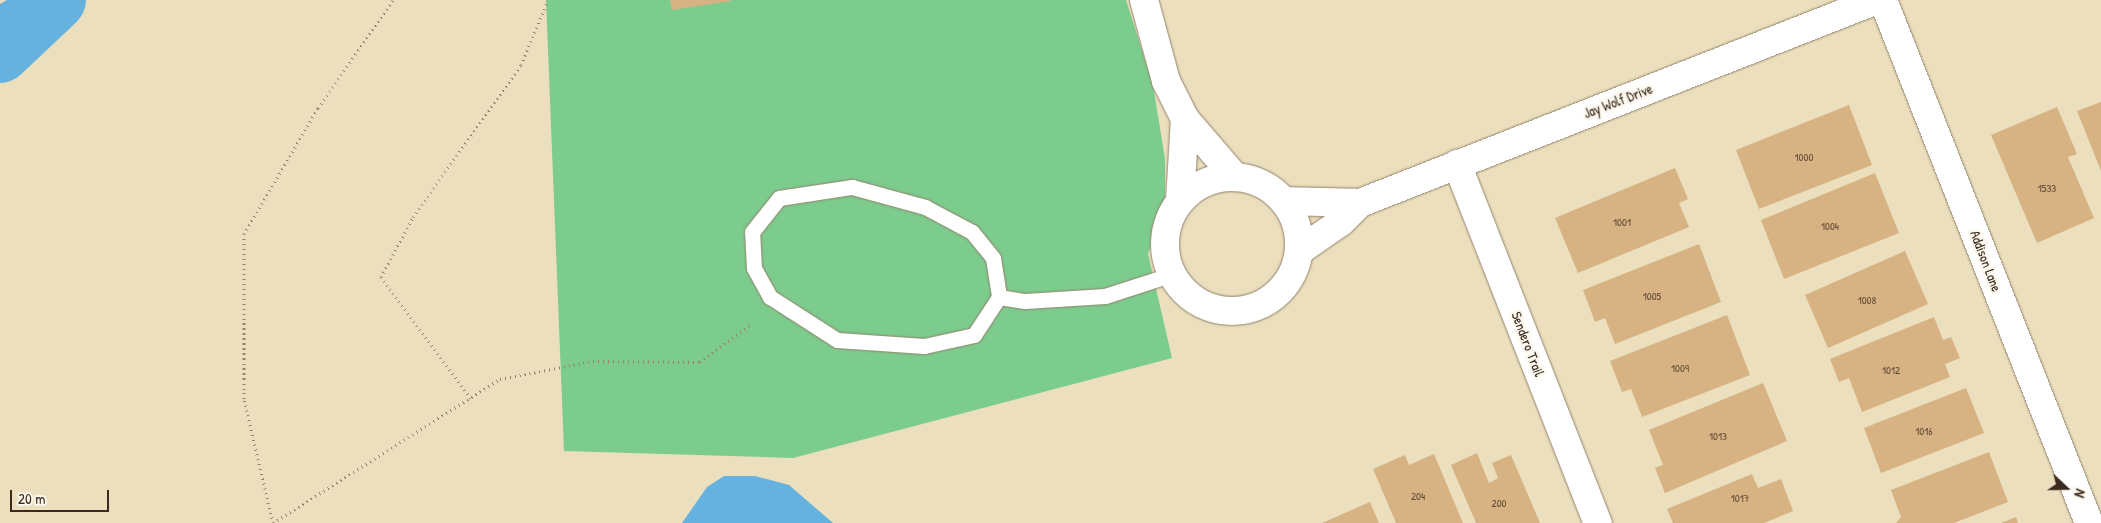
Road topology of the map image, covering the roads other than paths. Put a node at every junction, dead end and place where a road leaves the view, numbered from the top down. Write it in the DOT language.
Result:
graph roads {
  1 [pos="1144,0"];
  2 [pos="1877,0"];
  3 [pos="1883,0"];
  4 [pos="1185,119"];
  5 [pos="1457,164"];
  6 [pos="1235,176"];
  7 [pos="1180,200"];
  8 [pos="1284,201"];
  9 [pos="1360,202"];
  10 [pos="1299,251"];
  11 [pos="1173,274"];
  12 [pos="999,297"];
  13 [pos="2090,508"];
  14 [pos="1598,523"];
  1 -- 4 [label="street"];
  2 -- 5 [label="street, Jay Wolf Drive"];
  3 -- 13 [label="street, Addison Lane"];
  4 -- 6 [label="street"];
  4 -- 7 [label="street"];
  5 -- 9 [label="street, Jay Wolf Drive"];
  5 -- 14 [label="street, Sendero Trail"];
  6 -- 7 [label="street"];
  6 -- 8 [label="street"];
  7 -- 11 [label="street"];
  8 -- 9 [label="street, Jay Wolf Drive"];
  8 -- 10 [label="street"];
  9 -- 10 [label="street, Jay Wolf Drive"];
  10 -- 11 [label="street"];
  11 -- 12 [label="lane"];
  12 -- 12 [label="lane"];
}
